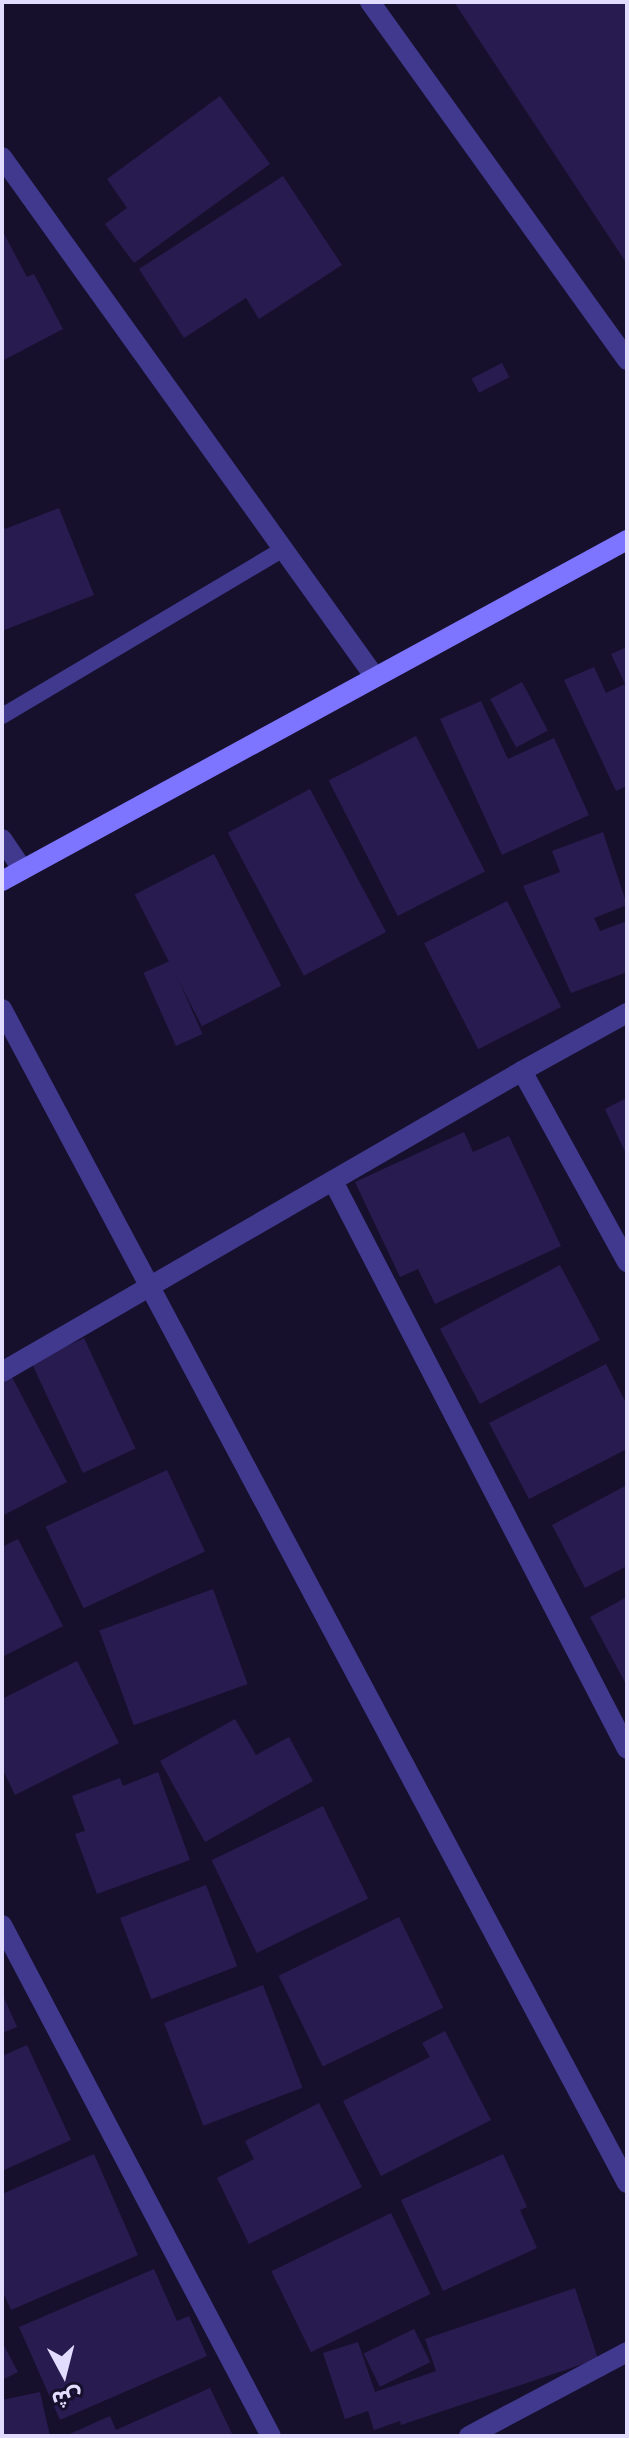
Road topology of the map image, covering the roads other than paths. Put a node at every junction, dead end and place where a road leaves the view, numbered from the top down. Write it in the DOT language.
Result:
graph roads {
  1 [pos="370,2"];
  2 [pos="2,157"];
  3 [pos="627,360"];
  4 [pos="627,540"];
  5 [pos="283,549"];
  6 [pos="375,677"];
  7 [pos="2,716"];
  8 [pos="2,839"];
  9 [pos="23,870"];
  10 [pos="2,881"];
  11 [pos="2,1009"];
  12 [pos="627,1013"];
  13 [pos="522,1071"];
  14 [pos="334,1183"];
  15 [pos="627,1262"];
  16 [pos="152,1286"];
  17 [pos="2,1372"];
  18 [pos="627,1749"];
  19 [pos="2,1925"];
  20 [pos="627,2183"];
  21 [pos="627,2352"];
  22 [pos="271,2436"];
  23 [pos="469,2436"];
  1 -- 3 [label="street"];
  2 -- 5 [label="street"];
  4 -- 6 [label="street"];
  5 -- 6 [label="street"];
  5 -- 7 [label="lane"];
  6 -- 9 [label="street"];
  8 -- 9 [label="street"];
  9 -- 10 [label="street"];
  11 -- 16 [label="street"];
  12 -- 13 [label="street"];
  13 -- 14 [label="street"];
  13 -- 15 [label="street"];
  14 -- 16 [label="street"];
  14 -- 18 [label="street"];
  16 -- 17 [label="street"];
  16 -- 20 [label="street"];
  19 -- 22 [label="street"];
  21 -- 23 [label="street"];
}
